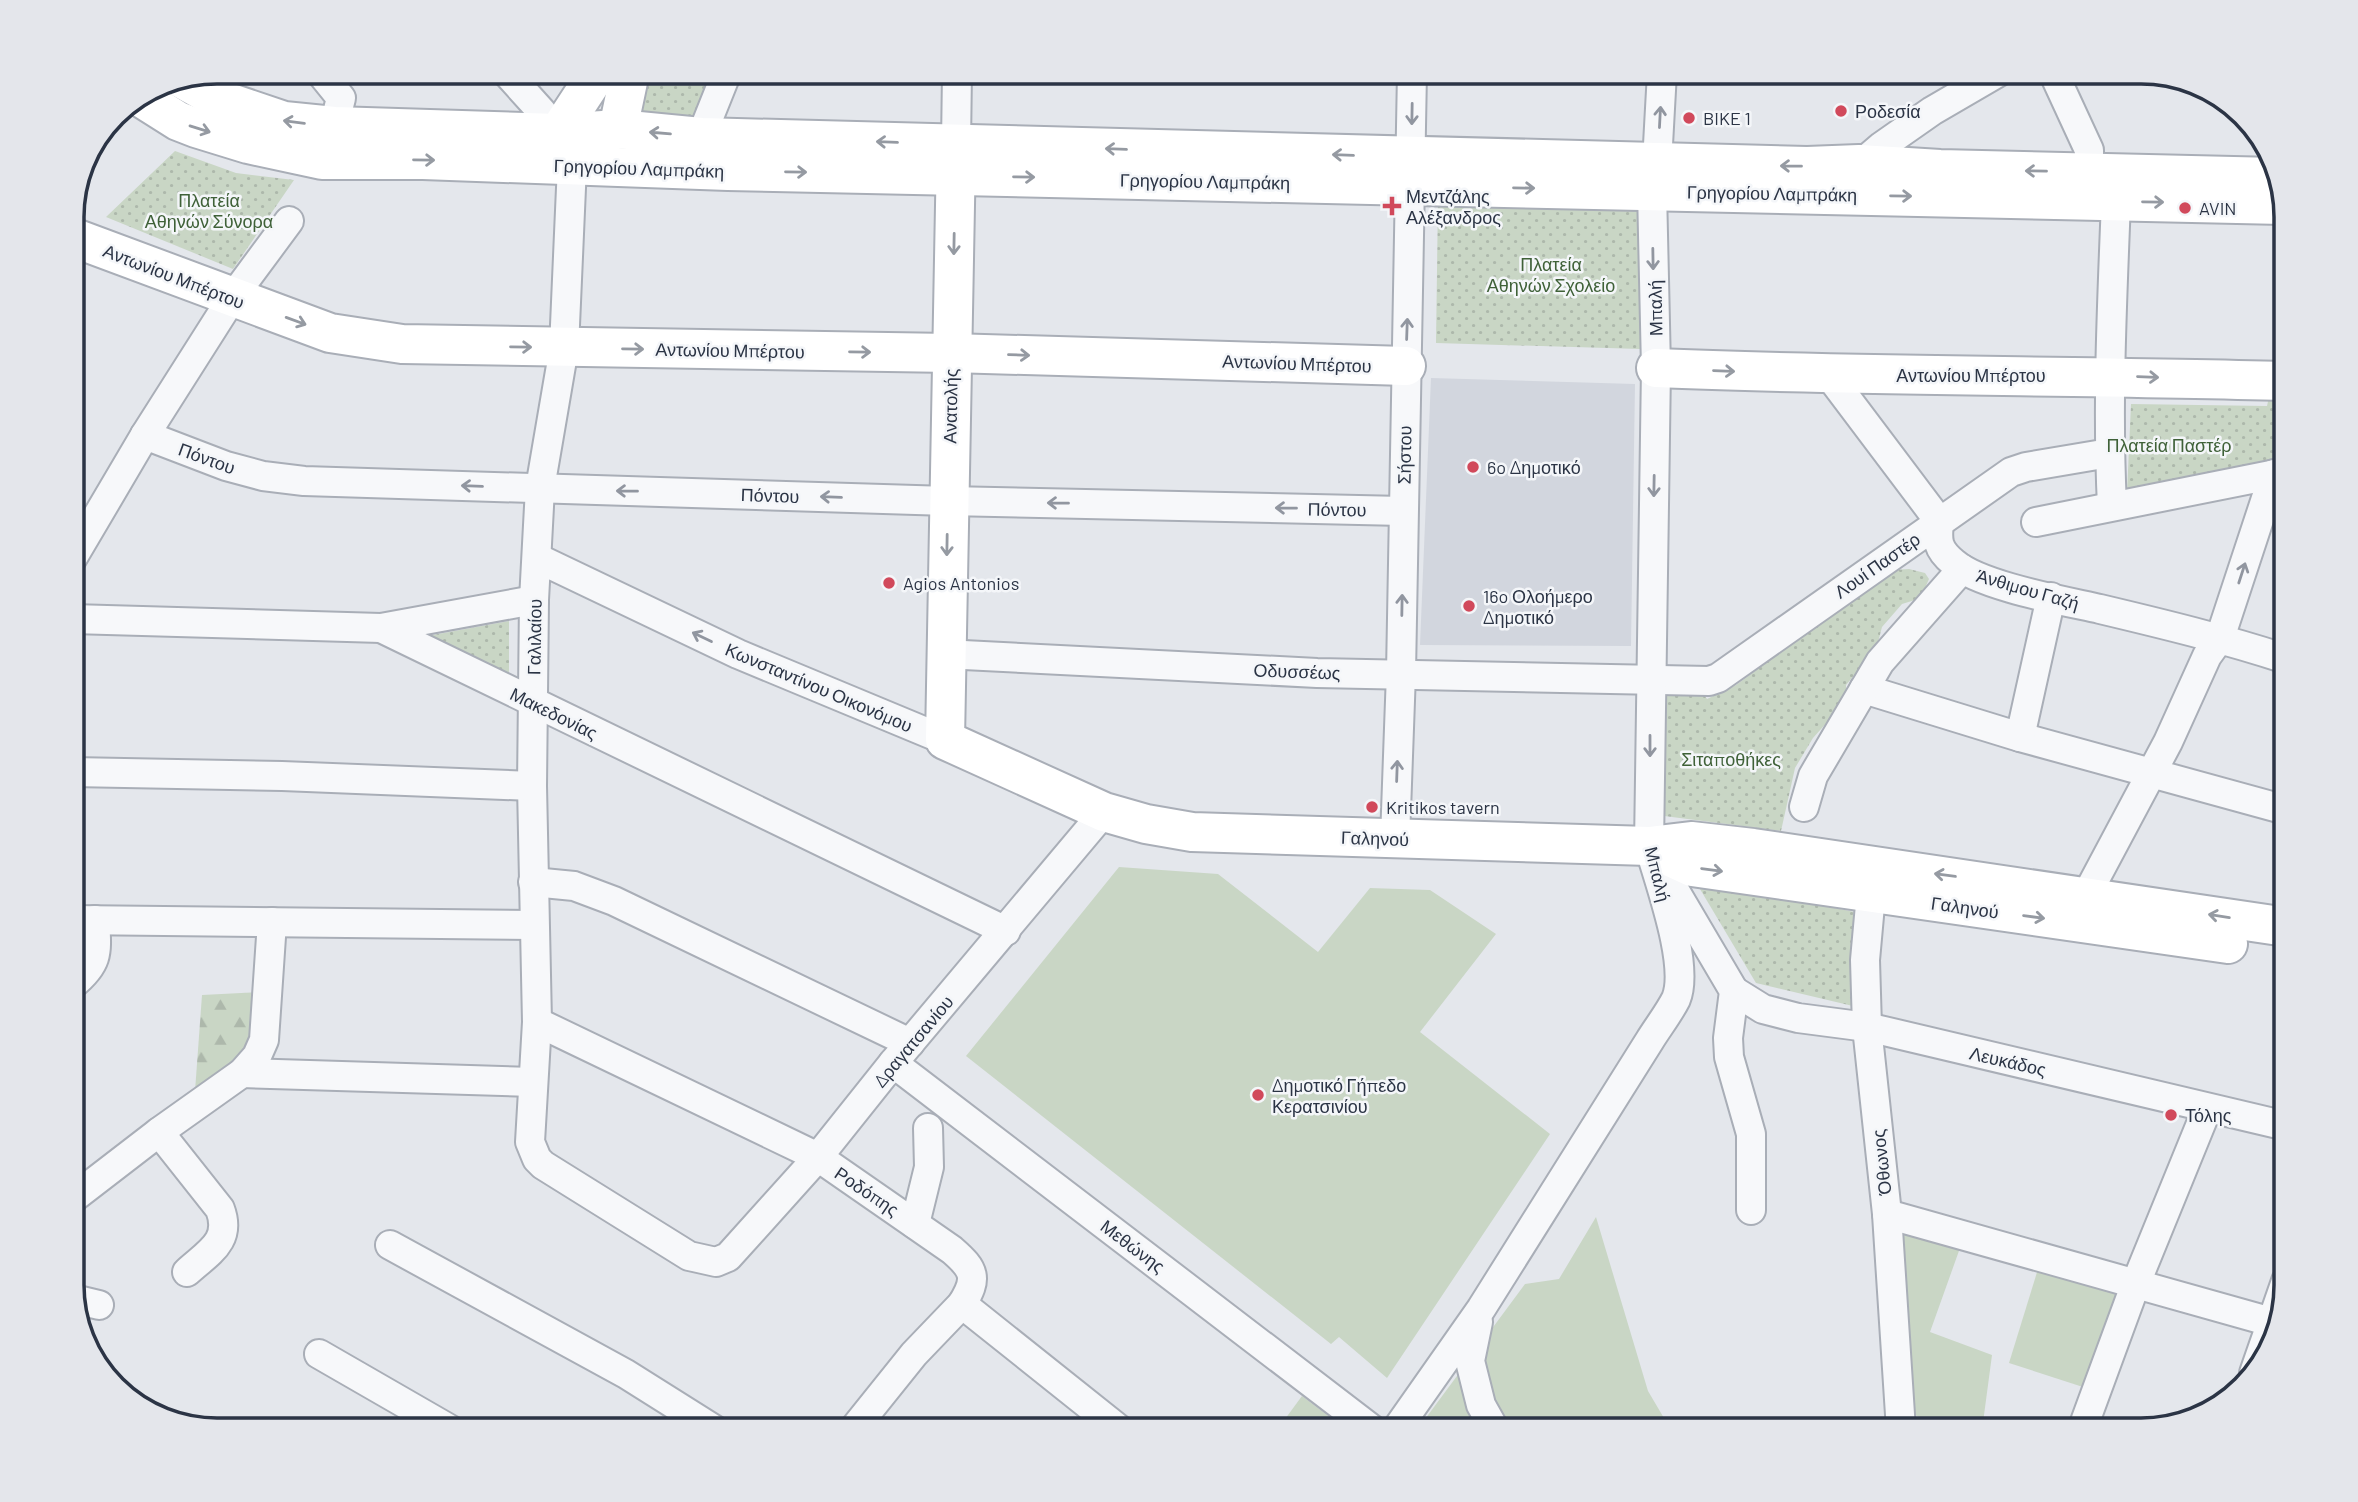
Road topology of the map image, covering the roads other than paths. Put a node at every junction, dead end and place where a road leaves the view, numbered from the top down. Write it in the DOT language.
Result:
graph roads {
  1 [pos="330,84"];
  2 [pos="517,84"];
  3 [pos="591,84"];
  4 [pos="628,84"];
  5 [pos="722,84"];
  6 [pos="957,84"];
  7 [pos="1412,84"];
  8 [pos="1661,84"];
  9 [pos="1978,84"];
  10 [pos="2058,84"];
  11 [pos="195,86"];
  12 [pos="149,103"];
  13 [pos="334,126"];
  14 [pos="618,129"];
  15 [pos="701,137"];
  16 [pos="556,143"];
  17 [pos="956,160"];
  18 [pos="1859,164"];
  19 [pos="1411,171"];
  20 [pos="2089,173"];
  21 [pos="1654,177"];
  22 [pos="2267,177"];
  23 [pos="1833,194"];
  24 [pos="2116,201"];
  25 [pos="2273,205"];
  26 [pos="289,222"];
  27 [pos="84,242"];
  28 [pos="232,298"];
  29 [pos="564,348"];
  30 [pos="951,353"];
  31 [pos="1406,366"];
  32 [pos="1656,368"];
  33 [pos="1829,375"];
  34 [pos="2110,376"];
  35 [pos="2274,381"];
  36 [pos="145,435"];
  37 [pos="2109,453"];
  38 [pos="2274,474"];
  39 [pos="540,488"];
  40 [pos="2274,490"];
  41 [pos="948,501"];
  42 [pos="2112,506"];
  43 [pos="1403,511"];
  44 [pos="1939,521"];
  45 [pos="2036,522"];
  46 [pos="84,532"];
  47 [pos="537,558"];
  48 [pos="1962,569"];
  49 [pos="2051,597"];
  50 [pos="534,600"];
  51 [pos="84,619"];
  52 [pos="381,628"];
  53 [pos="2220,638"];
  54 [pos="944,654"];
  55 [pos="2274,655"];
  56 [pos="1401,673"];
  57 [pos="1650,678"];
  58 [pos="1864,689"];
  59 [pos="533,703"];
  60 [pos="2020,737"];
  61 [pos="945,740"];
  62 [pos="84,772"];
  63 [pos="2152,773"];
  64 [pos="532,786"];
  65 [pos="1804,807"];
  66 [pos="2274,807"];
  67 [pos="1104,812"];
  68 [pos="1395,839"];
  69 [pos="1649,846"];
  70 [pos="533,882"];
  71 [pos="1871,894"];
  72 [pos="2086,896"];
  73 [pos="84,920"];
  74 [pos="84,922"];
  75 [pos="272,922"];
  76 [pos="2274,924"];
  77 [pos="534,925"];
  78 [pos="1006,931"];
  79 [pos="2274,950"];
  80 [pos="84,975"];
  81 [pos="1734,991"];
  82 [pos="537,1022"];
  83 [pos="1867,1027"];
  84 [pos="902,1053"];
  85 [pos="242,1073"];
  86 [pos="533,1082"];
  87 [pos="2207,1109"];
  88 [pos="2274,1123"];
  89 [pos="928,1128"];
  90 [pos="159,1132"];
  91 [pos="818,1157"];
  92 [pos="84,1190"];
  93 [pos="1751,1210"];
  94 [pos="1887,1214"];
  95 [pos="915,1224"];
  96 [pos="390,1245"];
  97 [pos="716,1262"];
  98 [pos="187,1272"];
  99 [pos="2136,1283"];
  100 [pos="962,1304"];
  101 [pos="1480,1309"];
  102 [pos="2268,1322"];
  103 [pos="319,1354"];
  104 [pos="430,1418"];
  105 [pos="696,1418"];
  106 [pos="868,1418"];
  107 [pos="1105,1418"];
  108 [pos="1358,1418"];
  109 [pos="1404,1418"];
  110 [pos="1488,1418"];
  111 [pos="1900,1418"];
  112 [pos="2085,1418"];
  1 -- 13 [label="street"];
  2 -- 16 [label="street, Γαλιλαίου"];
  3 -- 16 [label="street"];
  4 -- 14 [label="street"];
  5 -- 15 [label="street"];
  6 -- 17 [label="street, Ανατολής"];
  7 -- 19 [label="street, Σήστου, one-way"];
  21 -- 8 [label="street, Μπαλή, one-way"];
  9 -- 18 [label="street"];
  10 -- 20 [label="street"];
  13 -- 11 [label="street, Γρηγορίου Λαμπράκη, one-way"];
  12 -- 16 [label="street, Γρηγορίου Λαμπράκη, one-way"];
  13 -- 16 [label="street, Γρηγορίου Λαμπράκη"];
  15 -- 14 [label="street, Γρηγορίου Λαμπράκη, one-way"];
  14 -- 16 [label="street, Γρηγορίου Λαμπράκη"];
  17 -- 15 [label="street, Γρηγορίου Λαμπράκη, one-way"];
  16 -- 17 [label="street, Γρηγορίου Λαμπράκη, one-way"];
  16 -- 29 [label="street, Γαλιλαίου"];
  17 -- 19 [label="street, Γρηγορίου Λαμπράκη"];
  17 -- 30 [label="street, Ανατολής, one-way"];
  20 -- 18 [label="street, Γρηγορίου Λαμπράκη, one-way"];
  18 -- 21 [label="street, Γρηγορίου Λαμπράκη, one-way"];
  18 -- 23 [label="street"];
  19 -- 21 [label="street, Γρηγορίου Λαμπράκη"];
  31 -- 19 [label="street, Σήστου, one-way"];
  20 -- 22 [label="street, Γρηγορίου Λαμπράκη"];
  21 -- 23 [label="street, Γρηγορίου Λαμπράκη"];
  21 -- 32 [label="street, Μπαλή, one-way"];
  23 -- 24 [label="street, Γρηγορίου Λαμπράκη, one-way"];
  24 -- 25 [label="street, Γρηγορίου Λαμπράκη, one-way"];
  24 -- 34 [label="street"];
  26 -- 28 [label="street"];
  27 -- 28 [label="street, Αντωνίου Μπέρτου"];
  28 -- 29 [label="street, Αντωνίου Μπέρτου, one-way"];
  28 -- 36 [label="street"];
  29 -- 30 [label="street, Αντωνίου Μπέρτου, one-way"];
  29 -- 39 [label="street, Γαλιλαίου"];
  30 -- 31 [label="street, Αντωνίου Μπέρτου, one-way"];
  30 -- 41 [label="street, Ανατολής"];
  31 -- 43 [label="street, Σήστου"];
  32 -- 33 [label="street, Αντωνίου Μπέρτου, one-way"];
  32 -- 57 [label="street, Μπαλή, one-way"];
  33 -- 34 [label="street, Αντωνίου Μπέρτου"];
  33 -- 44 [label="street, Άνθιμου Γαζή"];
  34 -- 35 [label="street, Αντωνίου Μπέρτου, one-way"];
  34 -- 37 [label="street"];
  39 -- 36 [label="street, Πόντου, one-way"];
  36 -- 46 [label="street"];
  37 -- 42 [label="street"];
  37 -- 44 [label="street, Λουί Παστέρ"];
  38 -- 42 [label="street"];
  41 -- 39 [label="street, Πόντου, one-way"];
  39 -- 47 [label="street, Γαλιλαίου"];
  53 -- 40 [label="street, one-way"];
  43 -- 41 [label="street, Πόντου, one-way"];
  41 -- 54 [label="street, Ανατολής, one-way"];
  42 -- 45 [label="street"];
  56 -- 43 [label="street, Σήστου, one-way"];
  44 -- 48 [label="street, Άνθιμου Γαζή"];
  44 -- 57 [label="street, Λουί Παστέρ"];
  47 -- 50 [label="street, Γαλιλαίου"];
  61 -- 47 [label="street, Κωνσταντίνου Οικονόμου, one-way"];
  48 -- 49 [label="street, Άνθιμου Γαζή"];
  48 -- 58 [label="street"];
  49 -- 53 [label="street, Άνθιμου Γαζή"];
  49 -- 60 [label="street"];
  50 -- 52 [label="street"];
  50 -- 59 [label="street, Γαλιλαίου"];
  51 -- 52 [label="street, Μακεδονίας"];
  52 -- 59 [label="street, Μακεδονίας"];
  53 -- 55 [label="street, Άνθιμου Γαζή"];
  53 -- 63 [label="street"];
  54 -- 56 [label="street, Οδυσσέως"];
  54 -- 61 [label="street, Ανατολής"];
  56 -- 57 [label="street, Οδυσσέως"];
  68 -- 56 [label="street, Σήστου, one-way"];
  57 -- 69 [label="street, Μπαλή, one-way"];
  58 -- 60 [label="street"];
  58 -- 65 [label="street"];
  59 -- 64 [label="street, Γαλιλαίου"];
  59 -- 78 [label="street, Μακεδονίας"];
  60 -- 63 [label="street"];
  61 -- 67 [label="street, Κωνσταντίνου Οικονόμου"];
  62 -- 64 [label="street"];
  63 -- 66 [label="street"];
  63 -- 72 [label="street"];
  64 -- 70 [label="street, Γαλιλαίου"];
  67 -- 68 [label="street, Γαληνού"];
  67 -- 78 [label="street, Δραγατσανίου"];
  68 -- 69 [label="street, Γαληνού"];
  69 -- 71 [label="street, Γαληνού, one-way"];
  72 -- 69 [label="street, Γαληνού, one-way"];
  69 -- 81 [label="street, Λευκάδος"];
  69 -- 101 [label="street, Μπαλή"];
  70 -- 77 [label="street, Γαλιλαίου"];
  70 -- 84 [label="street, Μεθώνης"];
  71 -- 79 [label="street, Γαληνού, one-way"];
  71 -- 83 [label="street, Όθωνος"];
  76 -- 72 [label="street, Γαληνού, one-way"];
  73 -- 75 [label="street"];
  74 -- 80 [label="street"];
  75 -- 77 [label="street"];
  75 -- 85 [label="street"];
  77 -- 82 [label="street, Γαλιλαίου"];
  78 -- 84 [label="street, Δραγατσανίου"];
  81 -- 83 [label="street, Λευκάδος"];
  81 -- 93 [label="street"];
  82 -- 86 [label="street, Γαλιλαίου"];
  82 -- 91 [label="street, Ροδόπης"];
  83 -- 87 [label="street, Λευκάδος"];
  83 -- 94 [label="street, Όθωνος"];
  84 -- 91 [label="street, Δραγατσανίου"];
  84 -- 108 [label="street, Μεθώνης"];
  85 -- 86 [label="street"];
  85 -- 90 [label="street"];
  86 -- 97 [label="street, Γαλιλαίου"];
  87 -- 88 [label="street, Λευκάδος"];
  87 -- 99 [label="street"];
  89 -- 95 [label="street"];
  90 -- 92 [label="street"];
  90 -- 98 [label="street"];
  91 -- 95 [label="street, Ροδόπης"];
  91 -- 97 [label="street, Δραγατσανίου"];
  94 -- 99 [label="street"];
  94 -- 111 [label="street, Όθωνος"];
  95 -- 100 [label="street, Ροδόπης"];
  96 -- 105 [label="street"];
  99 -- 102 [label="street"];
  99 -- 112 [label="street"];
  100 -- 106 [label="street"];
  100 -- 107 [label="street"];
  101 -- 109 [label="street, Μπαλή"];
  101 -- 110 [label="street"];
  103 -- 104 [label="street"];
}
